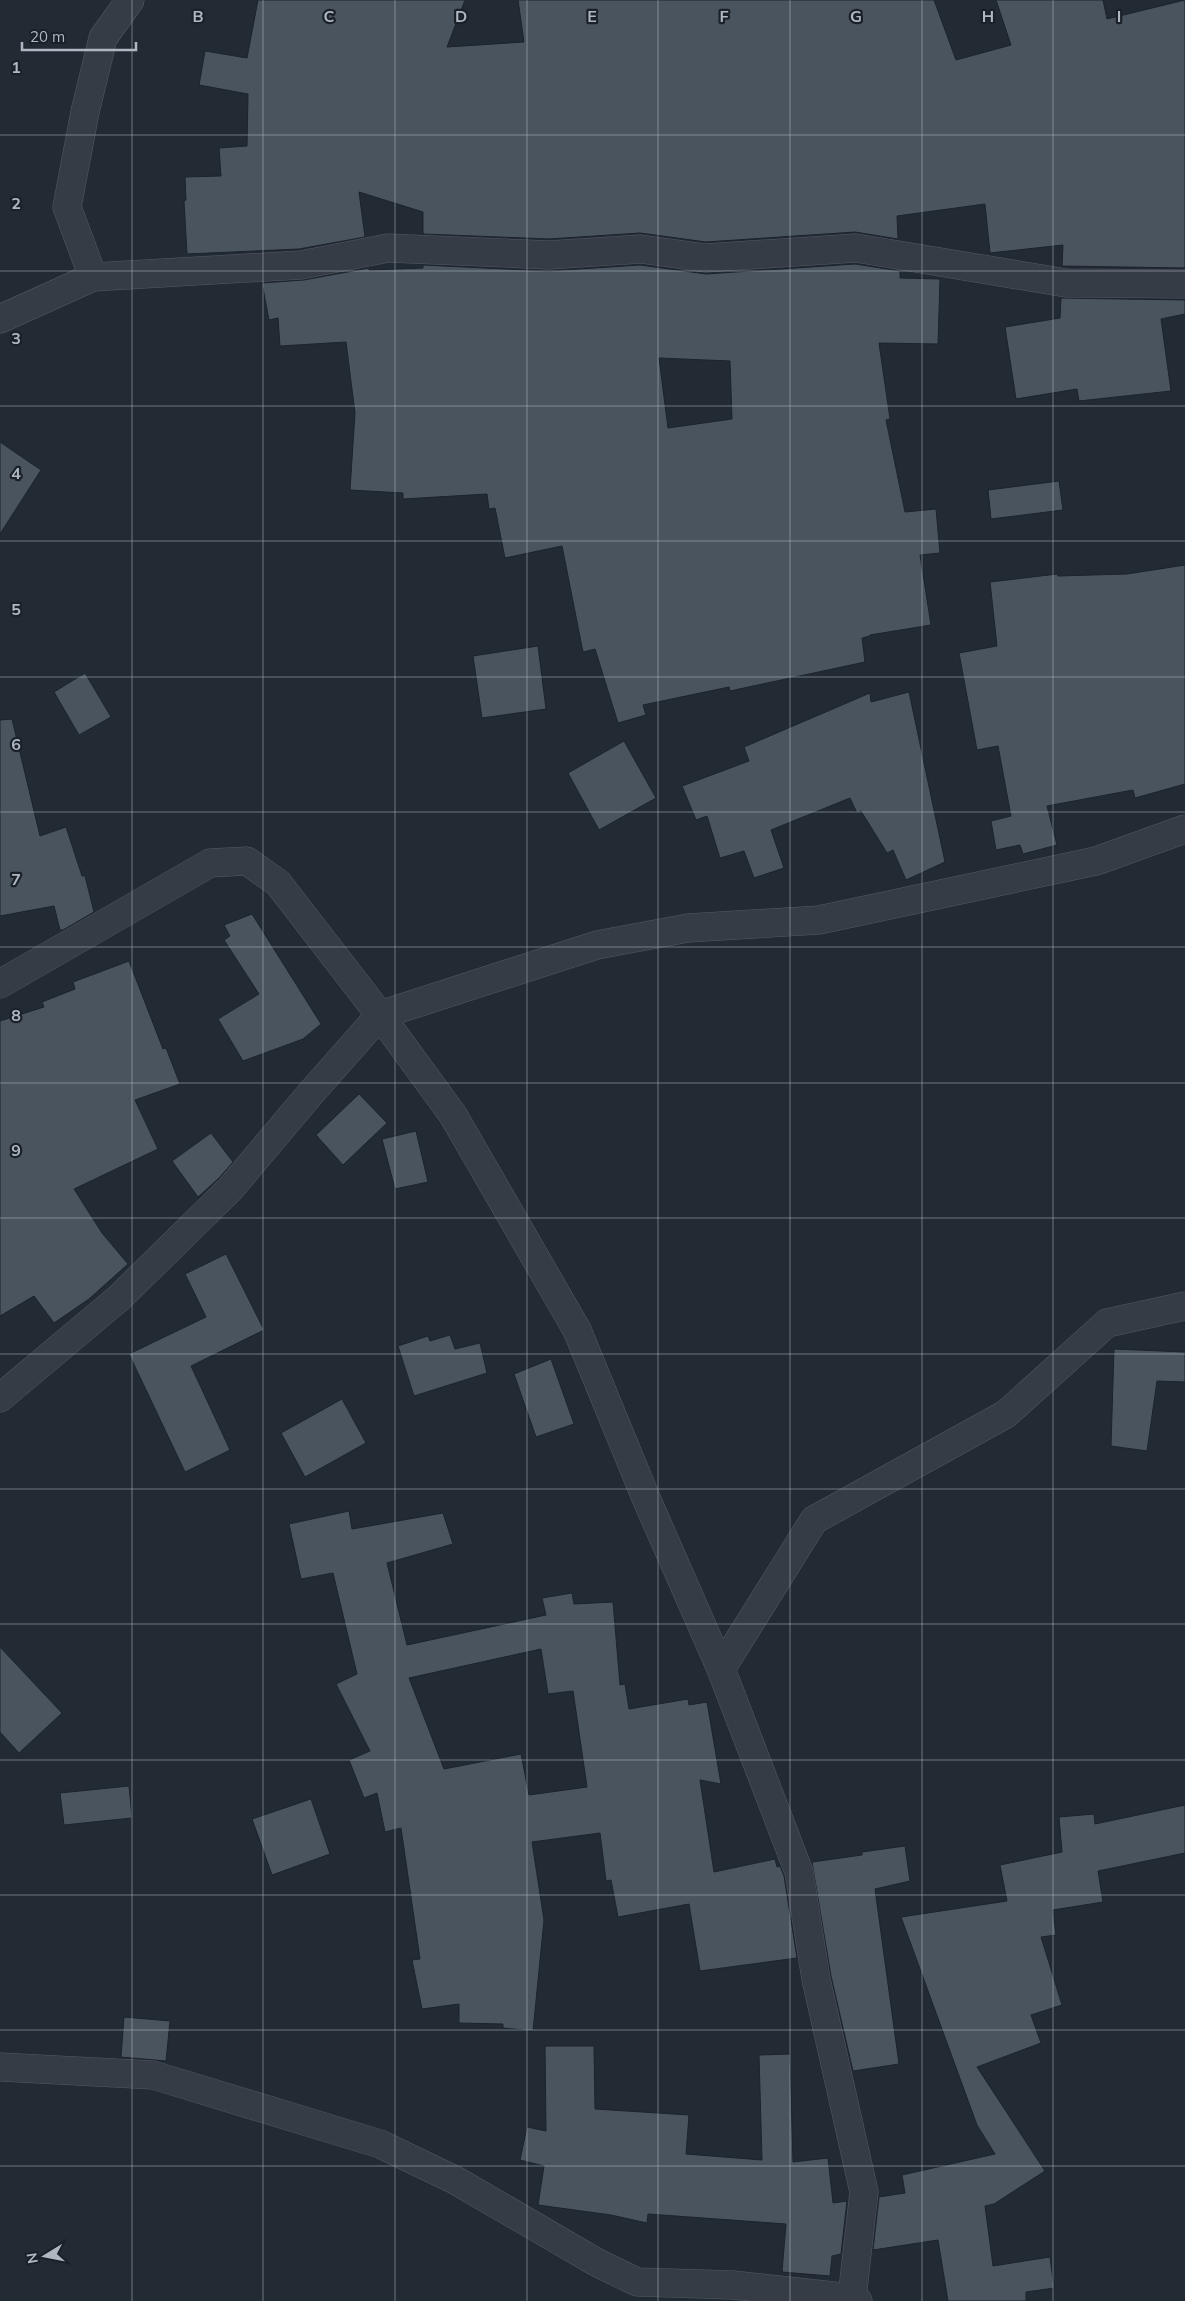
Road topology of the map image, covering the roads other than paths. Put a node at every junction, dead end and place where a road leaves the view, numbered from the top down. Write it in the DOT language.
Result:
graph roads {
  1 [pos="130,0"];
  2 [pos="93,277"];
  3 [pos="1185,284"];
  4 [pos="0,319"];
  5 [pos="1185,829"];
  6 [pos="0,984"];
  7 [pos="380,1015"];
  8 [pos="1185,1306"];
  9 [pos="0,1398"];
  10 [pos="722,1669"];
  11 [pos="0,2067"];
  12 [pos="855,2300"];
  1 -- 2 [label="street"];
  2 -- 3 [label="street"];
  2 -- 4 [label="street"];
  5 -- 7 [label="street"];
  6 -- 7 [label="street"];
  7 -- 9 [label="street"];
  7 -- 10 [label="street"];
  8 -- 10 [label="street"];
  10 -- 12 [label="street"];
  11 -- 12 [label="street"];
}
